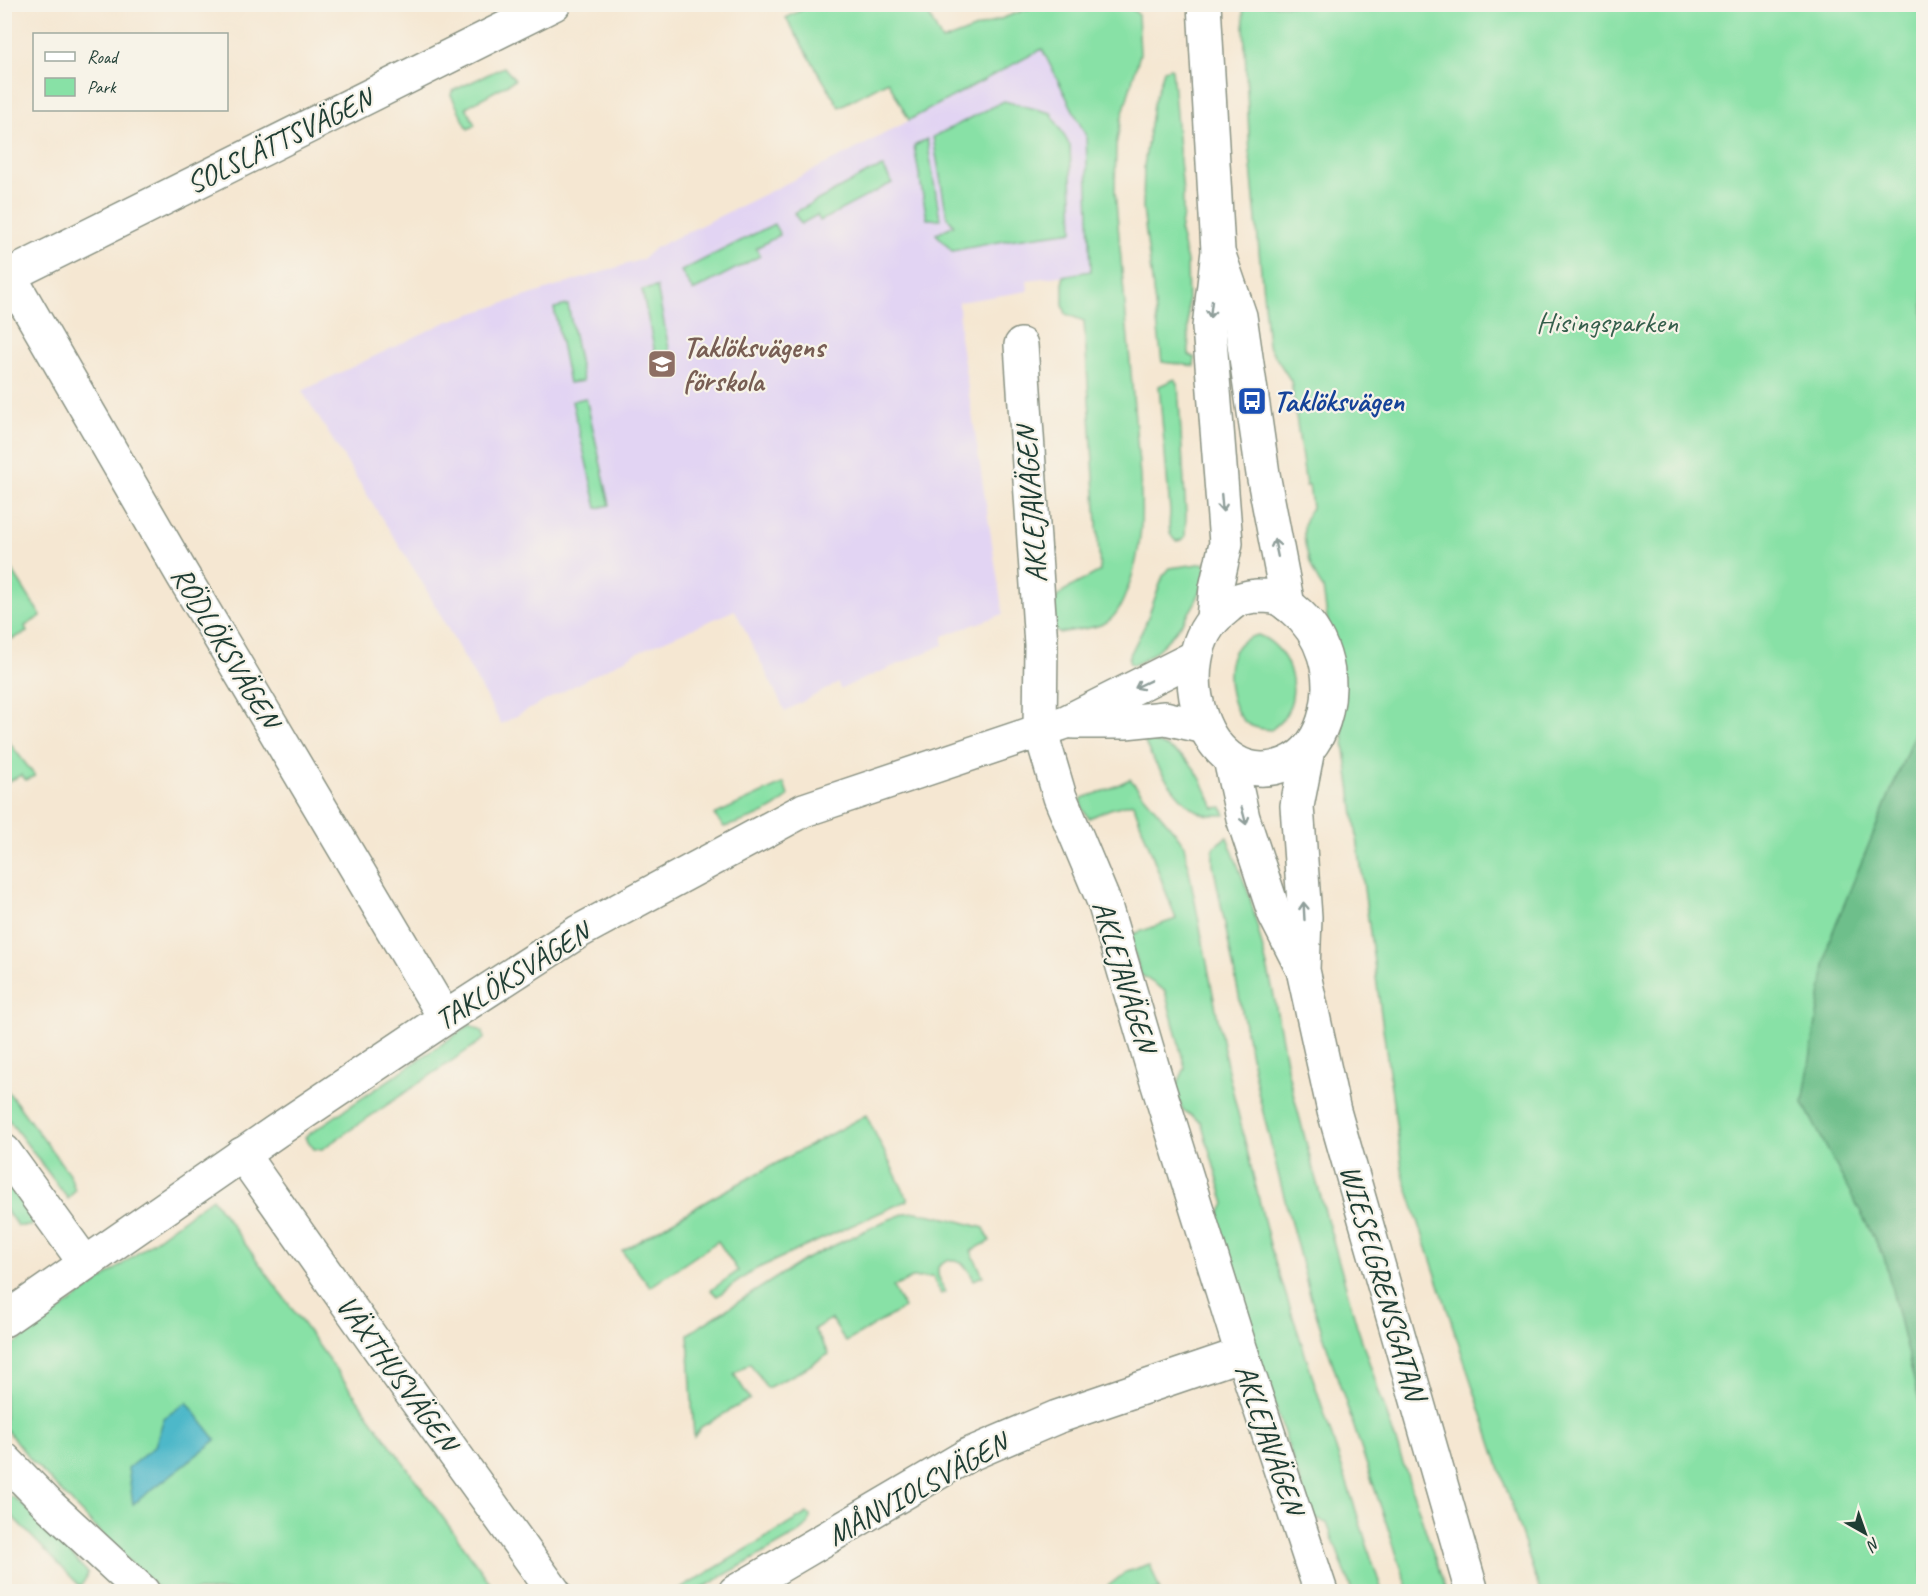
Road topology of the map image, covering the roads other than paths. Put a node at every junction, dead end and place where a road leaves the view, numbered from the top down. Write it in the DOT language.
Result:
graph roads {
  1 [pos="554,4"];
  2 [pos="1204,4"];
  3 [pos="1218,251"];
  4 [pos="7,277"];
  5 [pos="1021,345"];
  6 [pos="1288,605"];
  7 [pos="1213,618"];
  8 [pos="1195,657"];
  9 [pos="1053,726"];
  10 [pos="1205,727"];
  11 [pos="1308,749"];
  12 [pos="1230,759"];
  13 [pos="1303,970"];
  14 [pos="445,1018"];
  15 [pos="4,1151"];
  16 [pos="242,1154"];
  17 [pos="85,1263"];
  18 [pos="4,1320"];
  19 [pos="1242,1354"];
  20 [pos="4,1459"];
  21 [pos="143,1592"];
  22 [pos="554,1592"];
  23 [pos="735,1592"];
  24 [pos="1321,1592"];
  25 [pos="1472,1592"];
  1 -- 4 [label="street, SOLSLÄTTSVÄGEN"];
  2 -- 3 [label="street, WIESELGRENSGATAN"];
  6 -- 3 [label="street, WIESELGRENSGATAN, one-way"];
  3 -- 7 [label="street, WIESELGRENSGATAN, one-way"];
  4 -- 14 [label="street, RÖDLÖKSVÄGEN"];
  5 -- 9 [label="street, AKLEJAVÄGEN"];
  6 -- 7 [label="street, WIESELGRENSGATAN"];
  6 -- 11 [label="street, WIESELGRENSGATAN"];
  7 -- 8 [label="street, WIESELGRENSGATAN"];
  8 -- 9 [label="street, TAKLÖKSVÄGEN, one-way"];
  8 -- 10 [label="street, WIESELGRENSGATAN"];
  9 -- 10 [label="street, TAKLÖKSVÄGEN"];
  9 -- 14 [label="street, TAKLÖKSVÄGEN"];
  9 -- 19 [label="street, AKLEJAVÄGEN"];
  10 -- 12 [label="street, WIESELGRENSGATAN"];
  11 -- 12 [label="street, WIESELGRENSGATAN"];
  13 -- 11 [label="street, WIESELGRENSGATAN, one-way"];
  12 -- 13 [label="street, WIESELGRENSGATAN, one-way"];
  13 -- 25 [label="street, WIESELGRENSGATAN"];
  14 -- 16 [label="street, TAKLÖKSVÄGEN"];
  15 -- 17 [label="street"];
  16 -- 17 [label="street, TAKLÖKSVÄGEN"];
  16 -- 22 [label="street, VÄXTHUSVÄGEN"];
  17 -- 18 [label="street, TAKLÖKSVÄGEN"];
  19 -- 23 [label="street, MÅNVIOLSVÄGEN"];
  19 -- 24 [label="street, AKLEJAVÄGEN"];
  20 -- 21 [label="street"];
}
